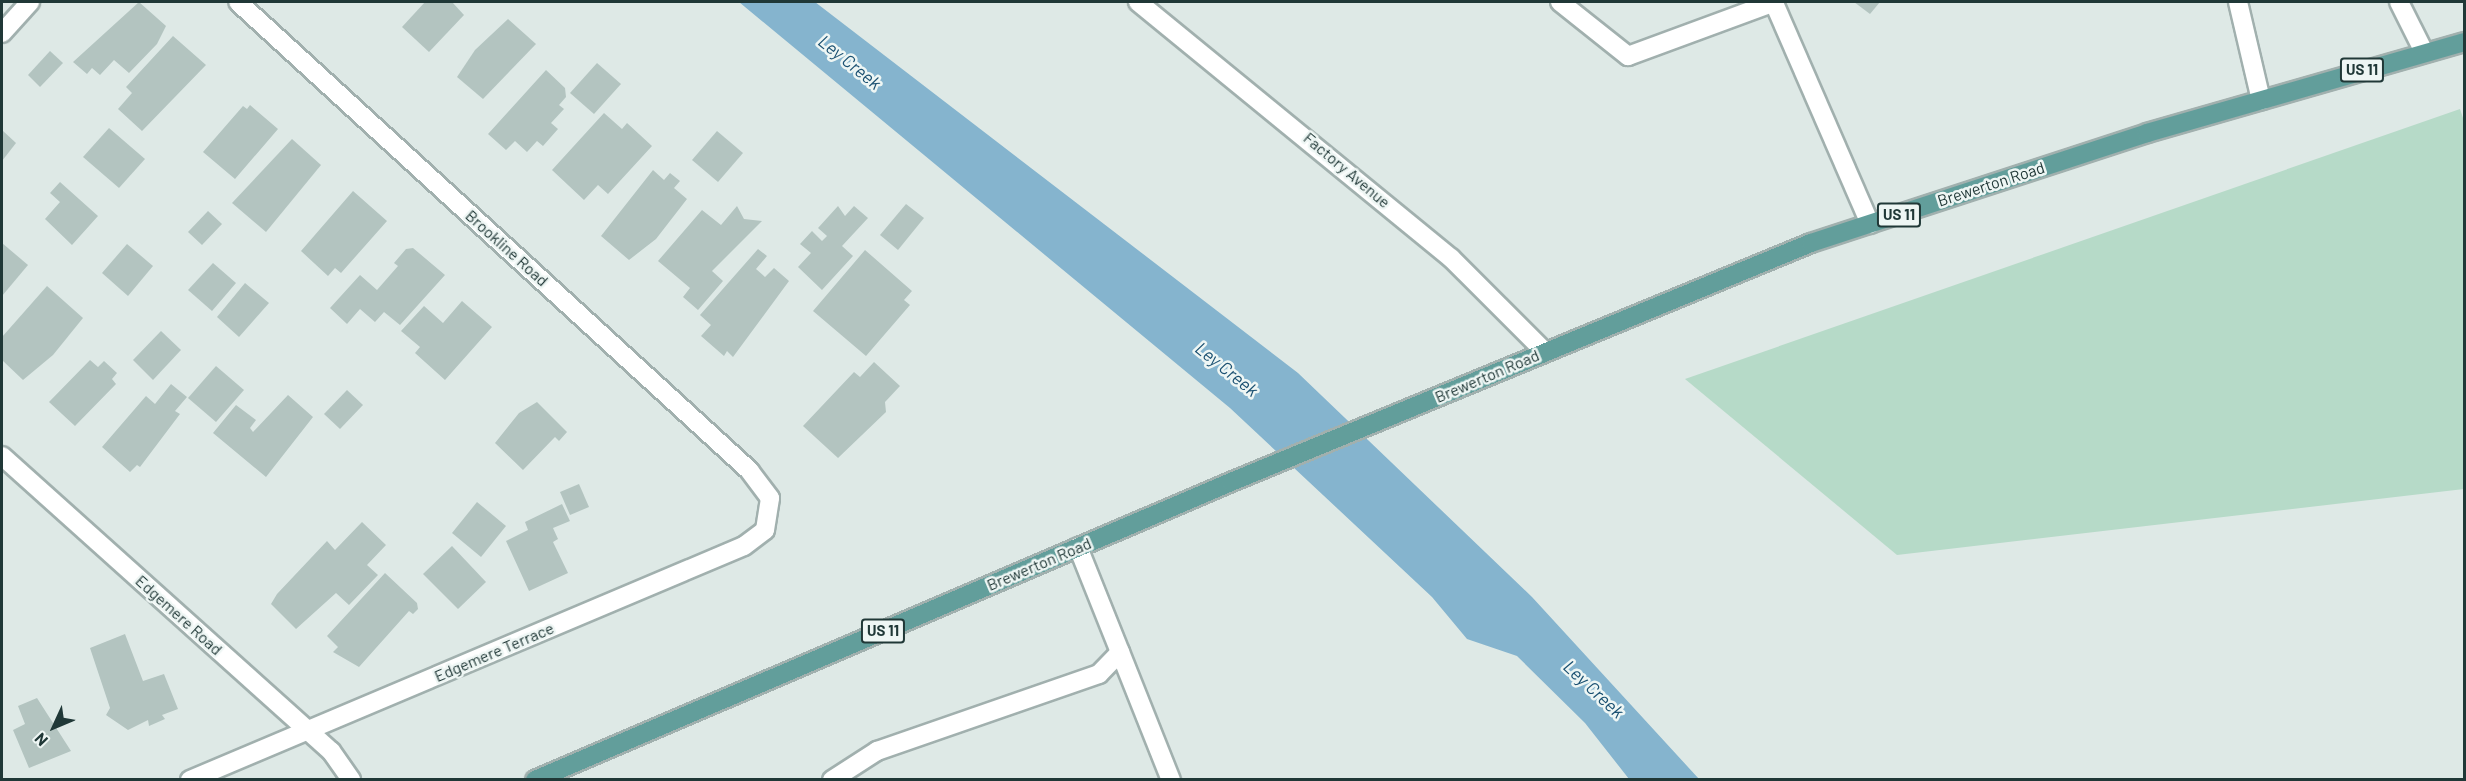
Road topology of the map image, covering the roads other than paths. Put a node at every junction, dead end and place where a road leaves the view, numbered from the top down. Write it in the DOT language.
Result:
graph roads {
  1 [pos="30,2"];
  2 [pos="238,2"];
  3 [pos="1138,2"];
  4 [pos="1560,2"];
  5 [pos="1775,2"];
  6 [pos="2238,2"];
  7 [pos="2399,2"];
  8 [pos="2,33"];
  9 [pos="2464,42"];
  10 [pos="2424,52"];
  11 [pos="2261,100"];
  12 [pos="1870,224"];
  13 [pos="1544,351"];
  14 [pos="2,456"];
  15 [pos="770,498"];
  16 [pos="1078,547"];
  17 [pos="1120,652"];
  18 [pos="307,730"];
  19 [pos="190,780"];
  20 [pos="351,780"];
  21 [pos="535,780"];
  22 [pos="832,780"];
  23 [pos="1172,780"];
  1 -- 8 [label="street"];
  2 -- 15 [label="street, Brookline Road"];
  3 -- 13 [label="street, Factory Avenue"];
  4 -- 5 [label="street"];
  5 -- 12 [label="street"];
  6 -- 11 [label="street"];
  7 -- 10 [label="street"];
  9 -- 10 [label="main road, Brewerton Road / US 11"];
  10 -- 11 [label="main road, Brewerton Road / US 11"];
  11 -- 12 [label="main road, Brewerton Road / US 11"];
  12 -- 13 [label="main road, Brewerton Road / US 11"];
  13 -- 16 [label="main road, Brewerton Road / US 11"];
  14 -- 18 [label="street, Edgemere Road"];
  15 -- 18 [label="street, Edgemere Terrace"];
  16 -- 17 [label="street"];
  16 -- 21 [label="main road, Brewerton Road / US 11"];
  17 -- 22 [label="street"];
  17 -- 23 [label="street"];
  18 -- 19 [label="street, Edgemere Terrace"];
  18 -- 20 [label="street, Edgemere Road"];
}
